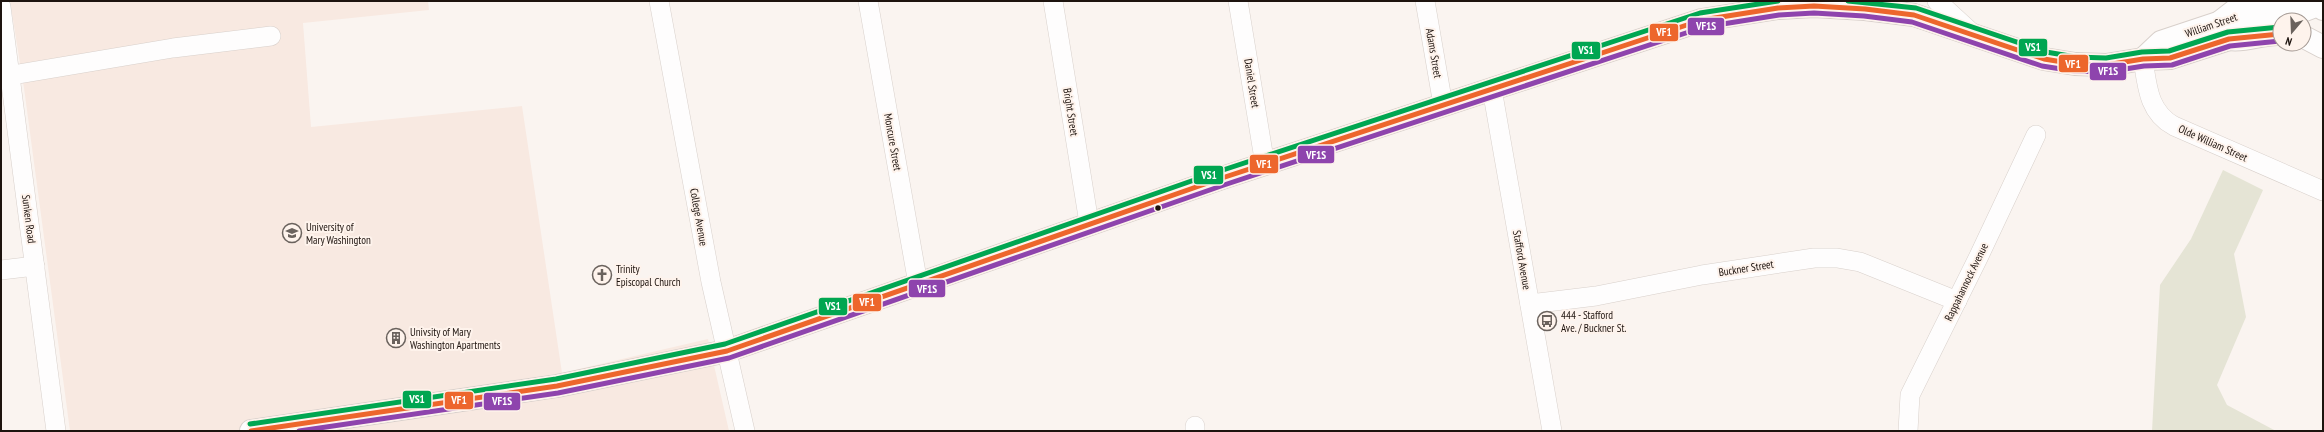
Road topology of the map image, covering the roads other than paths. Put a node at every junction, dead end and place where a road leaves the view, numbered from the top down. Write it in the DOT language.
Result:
graph roads {
  1 [pos="658,1"];
  2 [pos="868,1"];
  3 [pos="1053,1"];
  4 [pos="1238,1"];
  5 [pos="1425,1"];
  6 [pos="1937,1"];
  7 [pos="2247,1"];
  8 [pos="2284,1"];
  9 [pos="2322,4"];
  10 [pos="1745,6"];
  11 [pos="1,7"];
  12 [pos="2225,30"];
  13 [pos="2272,33"];
  14 [pos="1974,35"];
  15 [pos="271,36"];
  16 [pos="2312,41"];
  17 [pos="2323,47"];
  18 [pos="2143,59"];
  19 [pos="6,76"];
  20 [pos="1492,89"];
  21 [pos="1443,105"];
  22 [pos="2036,135"];
  23 [pos="1265,165"];
  24 [pos="2323,191"];
  25 [pos="1089,223"];
  26 [pos="35,266"];
  27 [pos="1,270"];
  28 [pos="918,284"];
  29 [pos="1957,301"];
  30 [pos="1530,304"];
  31 [pos="727,351"];
  32 [pos="56,431"];
  33 [pos="251,431"];
  34 [pos="745,431"];
  35 [pos="1552,431"];
  36 [pos="1908,431"];
  1 -- 31 [label="street, College Avenue"];
  2 -- 28 [label="street, Moncure Street"];
  3 -- 25 [label="street, Bright Street"];
  4 -- 23 [label="street, Daniel Street"];
  5 -- 21 [label="street, Adams Street"];
  6 -- 14 [label="street"];
  7 -- 12 [label="main road"];
  8 -- 12 [label="main road, William Street"];
  9 -- 12 [label="main road, William Street"];
  10 -- 14 [label="main road"];
  10 -- 20 [label="main road"];
  11 -- 19 [label="street, Sunken Road"];
  12 -- 13 [label="main road"];
  12 -- 18 [label="main road, William Street"];
  14 -- 18 [label="main road"];
  15 -- 19 [label="street"];
  16 -- 17 [label="main road"];
  18 -- 24 [label="street, Olde William Street"];
  19 -- 26 [label="street, Sunken Road"];
  20 -- 21 [label="main road"];
  20 -- 30 [label="street, Stafford Avenue"];
  21 -- 23 [label="main road"];
  22 -- 29 [label="street, Rappahannock Avenue"];
  23 -- 25 [label="main road"];
  25 -- 28 [label="main road"];
  26 -- 27 [label="street"];
  26 -- 32 [label="street, Sunken Road"];
  28 -- 31 [label="main road"];
  29 -- 30 [label="street, Buckner Street"];
  29 -- 36 [label="street, Rappahannock Avenue"];
  30 -- 35 [label="street, Stafford Avenue"];
  31 -- 33 [label="main road"];
  31 -- 34 [label="street, College Avenue"];
}
